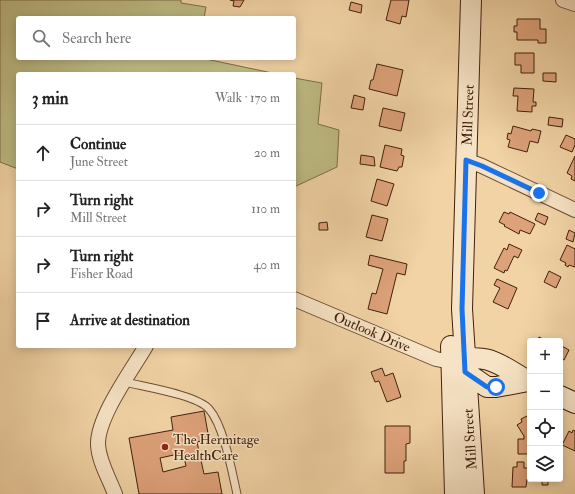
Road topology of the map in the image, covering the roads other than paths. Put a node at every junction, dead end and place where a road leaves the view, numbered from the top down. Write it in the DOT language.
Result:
graph roads {
  1 [pos="460,0"];
  2 [pos="471,0"];
  3 [pos="563,0"];
  4 [pos="575,4"];
  5 [pos="466,160"];
  6 [pos="575,210"];
  7 [pos="296,300"];
  8 [pos="145,348"];
  9 [pos="460,364"];
  10 [pos="527,381"];
  11 [pos="125,382"];
  12 [pos="527,382"];
  13 [pos="563,397"];
  14 [pos="575,403"];
  15 [pos="115,494"];
  16 [pos="237,494"];
  17 [pos="455,494"];
  18 [pos="474,494"];
  1 -- 9 [label="main road, Mill Street"];
  2 -- 5 [label="main road, Mill Street"];
  3 -- 4 [label="street"];
  5 -- 6 [label="street"];
  5 -- 9 [label="main road, Mill Street"];
  7 -- 9 [label="street, Outlook Drive"];
  8 -- 11 [label="street"];
  9 -- 10 [label="main road"];
  9 -- 12 [label="main road"];
  9 -- 17 [label="main road, Mill Street"];
  9 -- 18 [label="main road, Mill Street"];
  11 -- 15 [label="street"];
  11 -- 16 [label="lane"];
  13 -- 14 [label="main road"];
}
